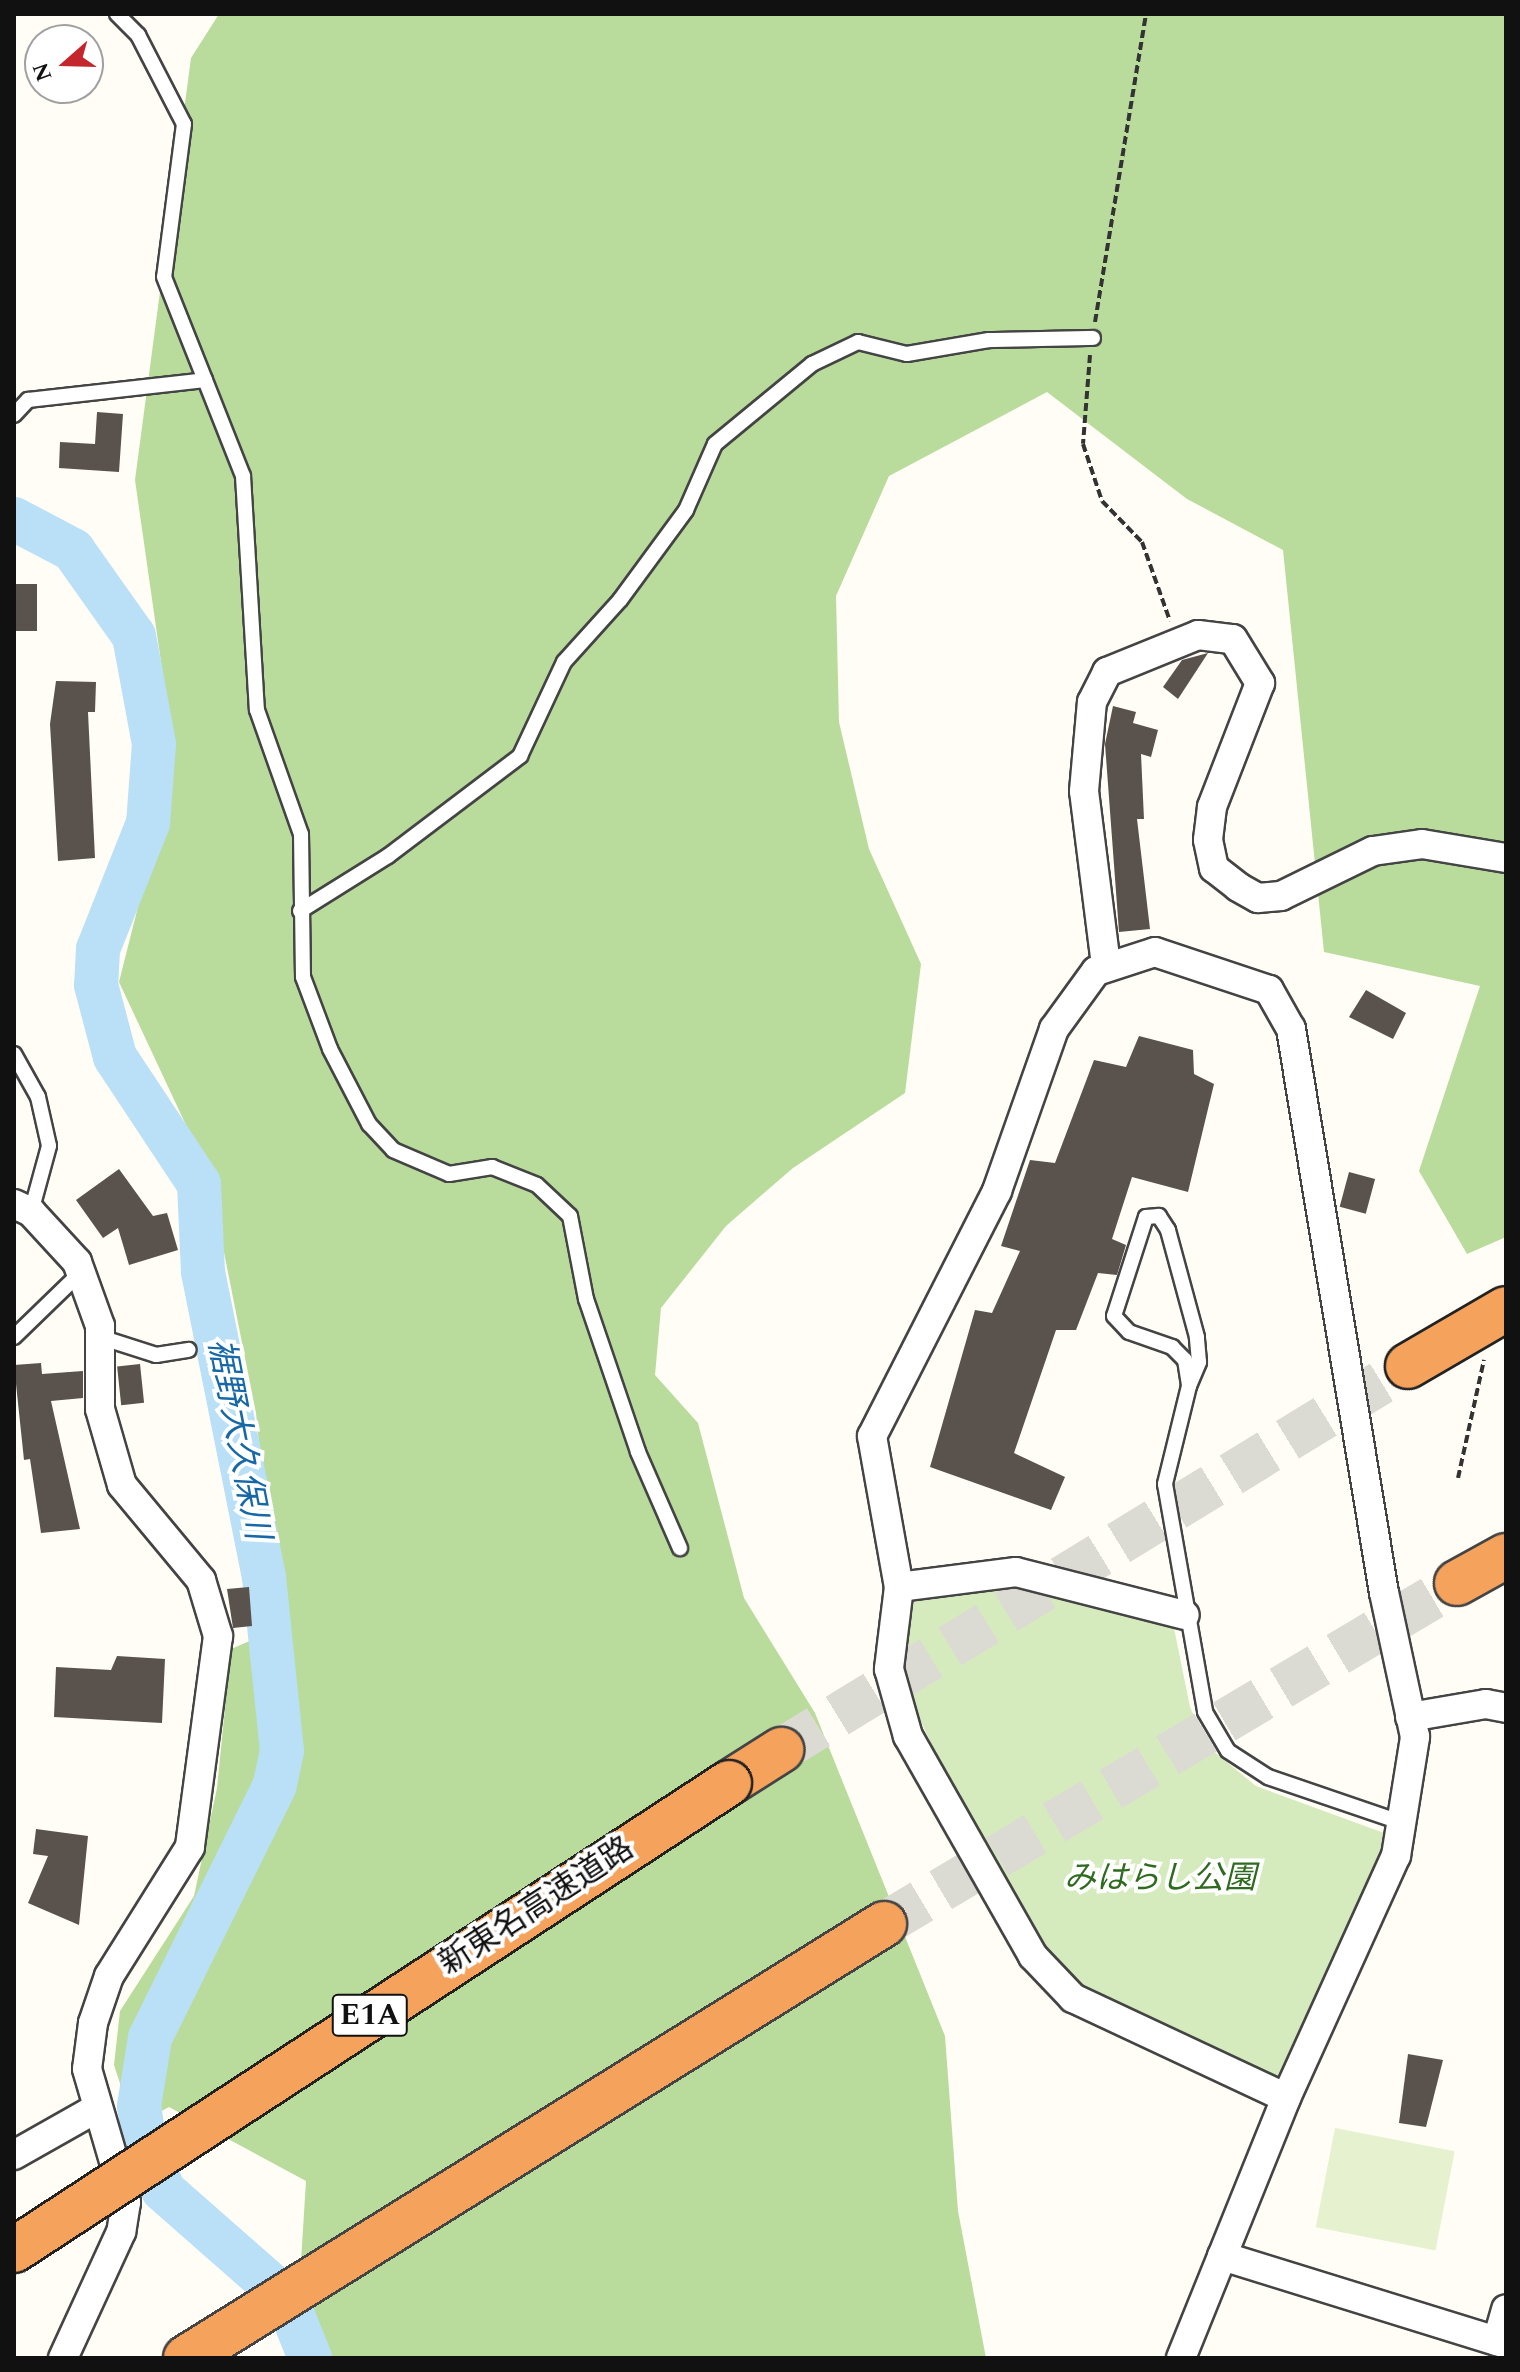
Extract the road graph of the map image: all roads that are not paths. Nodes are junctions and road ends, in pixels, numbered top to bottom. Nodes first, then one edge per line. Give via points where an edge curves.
1 (117, 14) edge
2 (1093, 338) road end
3 (205, 380) junction
4 (14, 415) edge
5 (1506, 858) edge
6 (300, 911) junction
7 (1106, 965) junction
8 (14, 1054) edge
9 (23, 1208) edge
10 (81, 1272) junction
11 (1497, 1326) edge
12 (14, 1337) edge
13 (100, 1337) junction
14 (189, 1350) dead end
15 (1408, 1366) tunnel mouth
16 (1189, 1386) junction
17 (680, 1548) dead end
18 (1506, 1556) edge
19 (1457, 1583) tunnel mouth
20 (899, 1587) junction
21 (1185, 1615) junction
22 (1506, 1708) edge
23 (1410, 1717) junction
24 (781, 1750) tunnel mouth
25 (1400, 1822) junction
26 (884, 1924) tunnel mouth
27 (1286, 2098) junction
28 (97, 2108) junction
29 (14, 2155) edge
30 (14, 2250) edge
31 (1222, 2256) junction
32 (1506, 2309) edge
33 (1501, 2343) edge
34 (63, 2358) edge
35 (186, 2358) edge
36 (1181, 2358) edge

1 - 3 lane via 138,35 184,124 164,277
2 - 6 lane via 989,340 907,354 858,342 812,364 715,444 686,510 564,662 520,756 388,856
3 - 4 lane via 28,400
3 - 6 lane via 243,476 257,710 301,834
5 - 7 street via 1422,844 1373,851 1281,896 1258,898 1238,887 1214,868 1208,840 1212,807 1260,683 1233,639 1198,635 1107,672 1083,742
6 - 17 lane via 303,977 345,1082 385,1142 449,1174 492,1167 537,1185 570,1216 586,1299 638,1452
7 - 20 street via 1054,1029 997,1191 872,1436
7 - 23 street via 1155,952 1236,978 1269,990 1291,1029
8 - 9 lane via 38,1097 49,1146
9 - 10 street
10 - 12 lane
10 - 13 street
11 - 15 highway, bridge
13 - 14 lane via 156,1355
13 - 28 street via 100,1409 122,1485 201,1580 218,1636 190,1847 109,1976 87,2069
16 - 16 lane via 1199,1362 1197,1337 1168,1230 1159,1216 1146,1217 1114,1316 1129,1332 1172,1347 1185,1360
16 - 21 lane via 1165,1484
18 - 19 highway
20 - 21 street via 1016,1572
20 - 27 street via 889,1669 908,1736 1033,1956 1073,1998
21 - 25 lane via 1205,1712 1228,1751 1268,1777
22 - 23 street via 1486,1704
23 - 25 street via 1412,1781
24 - 30 highway, 新東名高速道路 / E1A, bridge
25 - 27 street via 1396,1856
26 - 35 highway
27 - 31 street
28 - 29 street
28 - 34 street via 126,2202 121,2232
31 - 33 street
31 - 36 street
32 - 33 street

